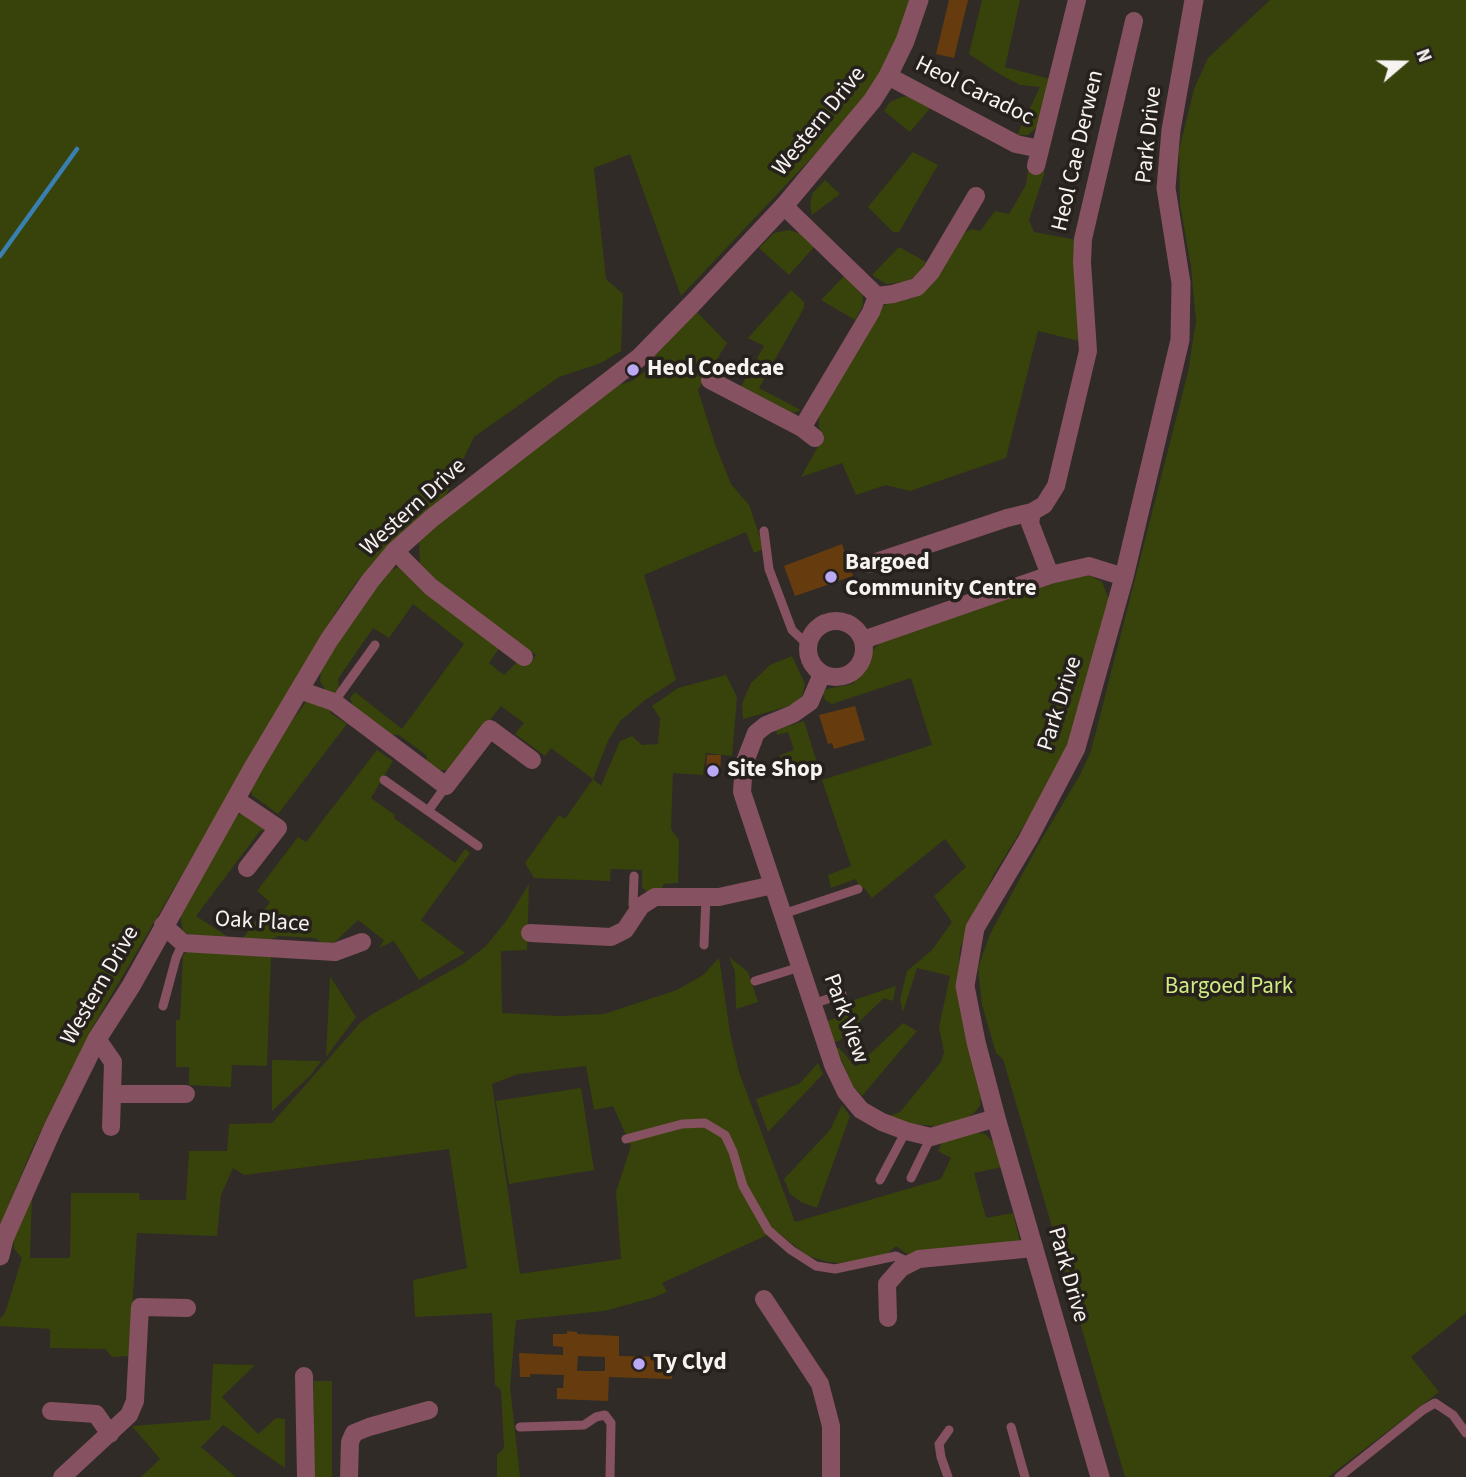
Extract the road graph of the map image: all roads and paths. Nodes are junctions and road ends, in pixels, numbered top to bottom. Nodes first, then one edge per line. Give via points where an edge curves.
1 (919, 0) edge
2 (1077, 0) edge
3 (1194, 0) edge
4 (1137, 33) dead end
5 (888, 76) junction
6 (976, 196) dead end
7 (784, 206) junction
8 (877, 296) junction
9 (709, 380) dead end
10 (1032, 512) junction
11 (764, 531) dead end
12 (395, 551) junction
13 (870, 564) dead end
14 (1050, 575) junction
15 (1124, 577) junction
16 (863, 640) junction
17 (374, 645) dead end
18 (807, 645) junction
19 (524, 657) dead end
20 (822, 674) junction
21 (299, 690) junction
22 (334, 702) junction
23 (532, 760) dead end
24 (384, 780) dead end
25 (446, 786) junction
26 (235, 799) junction
27 (428, 811) junction
28 (478, 846) dead end
29 (247, 868) dead end
30 (634, 876) dead end
31 (773, 885) junction
32 (858, 889) dead end
33 (706, 897) junction
34 (638, 912) junction
35 (783, 914) junction
36 (163, 925) junction
37 (530, 933) dead end
38 (362, 942) dead end
39 (183, 943) junction
40 (704, 945) dead end
41 (800, 967) junction
42 (755, 981) dead end
43 (842, 994) dead end
44 (813, 1004) junction
45 (163, 1006) dead end
46 (97, 1039) junction
47 (112, 1094) junction
48 (186, 1094) dead end
49 (996, 1118) junction
50 (111, 1127) dead end
51 (906, 1130) junction
52 (931, 1137) junction
53 (626, 1139) dead end
54 (911, 1178) dead end
55 (880, 1180) dead end
56 (1034, 1248) junction
57 (0, 1256) edge
58 (911, 1263) junction
59 (764, 1299) dead end
60 (187, 1308) dead end
61 (888, 1318) dead end
62 (304, 1376) dead end
63 (429, 1410) dead end
64 (51, 1412) dead end
65 (520, 1427) dead end
66 (1011, 1427) dead end
67 (949, 1430) dead end
68 (110, 1433) junction
69 (1466, 1433) edge
70 (62, 1477) edge
71 (306, 1477) edge
72 (349, 1477) edge
73 (610, 1477) edge
74 (831, 1477) edge
75 (948, 1477) edge
76 (1025, 1477) edge
77 (1100, 1477) edge
78 (1339, 1477) edge

1 - 5 street, Western Drive
2 - 5 street, Heol Caradoc via 1038,158
3 - 15 street, Park Drive via 1171,130 1167,188 1181,283 1180,340
4 - 10 street, Heol Cae Derwen via 1083,239 1087,351 1056,486 1044,505
5 - 7 street, Western Drive
6 - 8 street via 973,218 917,287
7 - 8 street
7 - 12 street, Western Drive via 640,357
8 - 9 street via 808,433 721,395
10 - 13 street
10 - 14 street via 1030,523
11 - 18 lane via 769,569 792,630
12 - 19 street via 431,587
12 - 21 street, Western Drive via 329,640
14 - 15 street via 1089,566
14 - 16 street
15 - 49 street, Park Drive via 1076,748 975,928 965,986
16 - 18 street via 852,625 833,620 816,628
16 - 20 street via 858,667 841,677
17 - 22 lane
18 - 20 street via 810,661
20 - 31 street, Park View via 810,702 756,733 744,764 742,792
21 - 22 street
21 - 26 street, Western Drive
22 - 25 street
23 - 25 street via 490,729
24 - 27 lane
25 - 27 lane
26 - 29 street via 278,828
26 - 36 street, Western Drive
27 - 28 lane
30 - 34 lane via 633,905
31 - 33 street
31 - 35 street, Park View
32 - 35 lane
33 - 34 street via 655,897
33 - 40 lane
34 - 37 street via 625,930 611,937
35 - 41 street, Park View
36 - 39 street, Oak Place
36 - 46 street, Western Drive
38 - 39 street, Oak Place via 335,952
39 - 45 lane
41 - 42 lane
41 - 44 street, Park View
43 - 44 lane
44 - 51 street, Park View via 846,1092 861,1110
46 - 47 street via 113,1062
46 - 57 street, Western Drive via 53,1128
47 - 48 street
47 - 50 street
49 - 52 street
49 - 56 street, Park Drive
51 - 52 street, Park View
51 - 55 lane
52 - 54 lane
53 - 58 lane via 682,1124 705,1123 725,1135 743,1186 768,1230 791,1250 816,1266 835,1269 896,1256
56 - 58 street
56 - 77 street, Park Drive
58 - 61 street via 887,1284
59 - 74 street via 820,1384 831,1426
60 - 68 street via 140,1307 135,1401 129,1415
62 - 71 street
63 - 72 street via 355,1433 350,1442
64 - 68 street via 96,1414
65 - 73 lane via 584,1425 605,1415 611,1423
66 - 76 lane
67 - 75 lane via 939,1444
68 - 70 street
69 - 78 lane via 1453,1415 1435,1403

